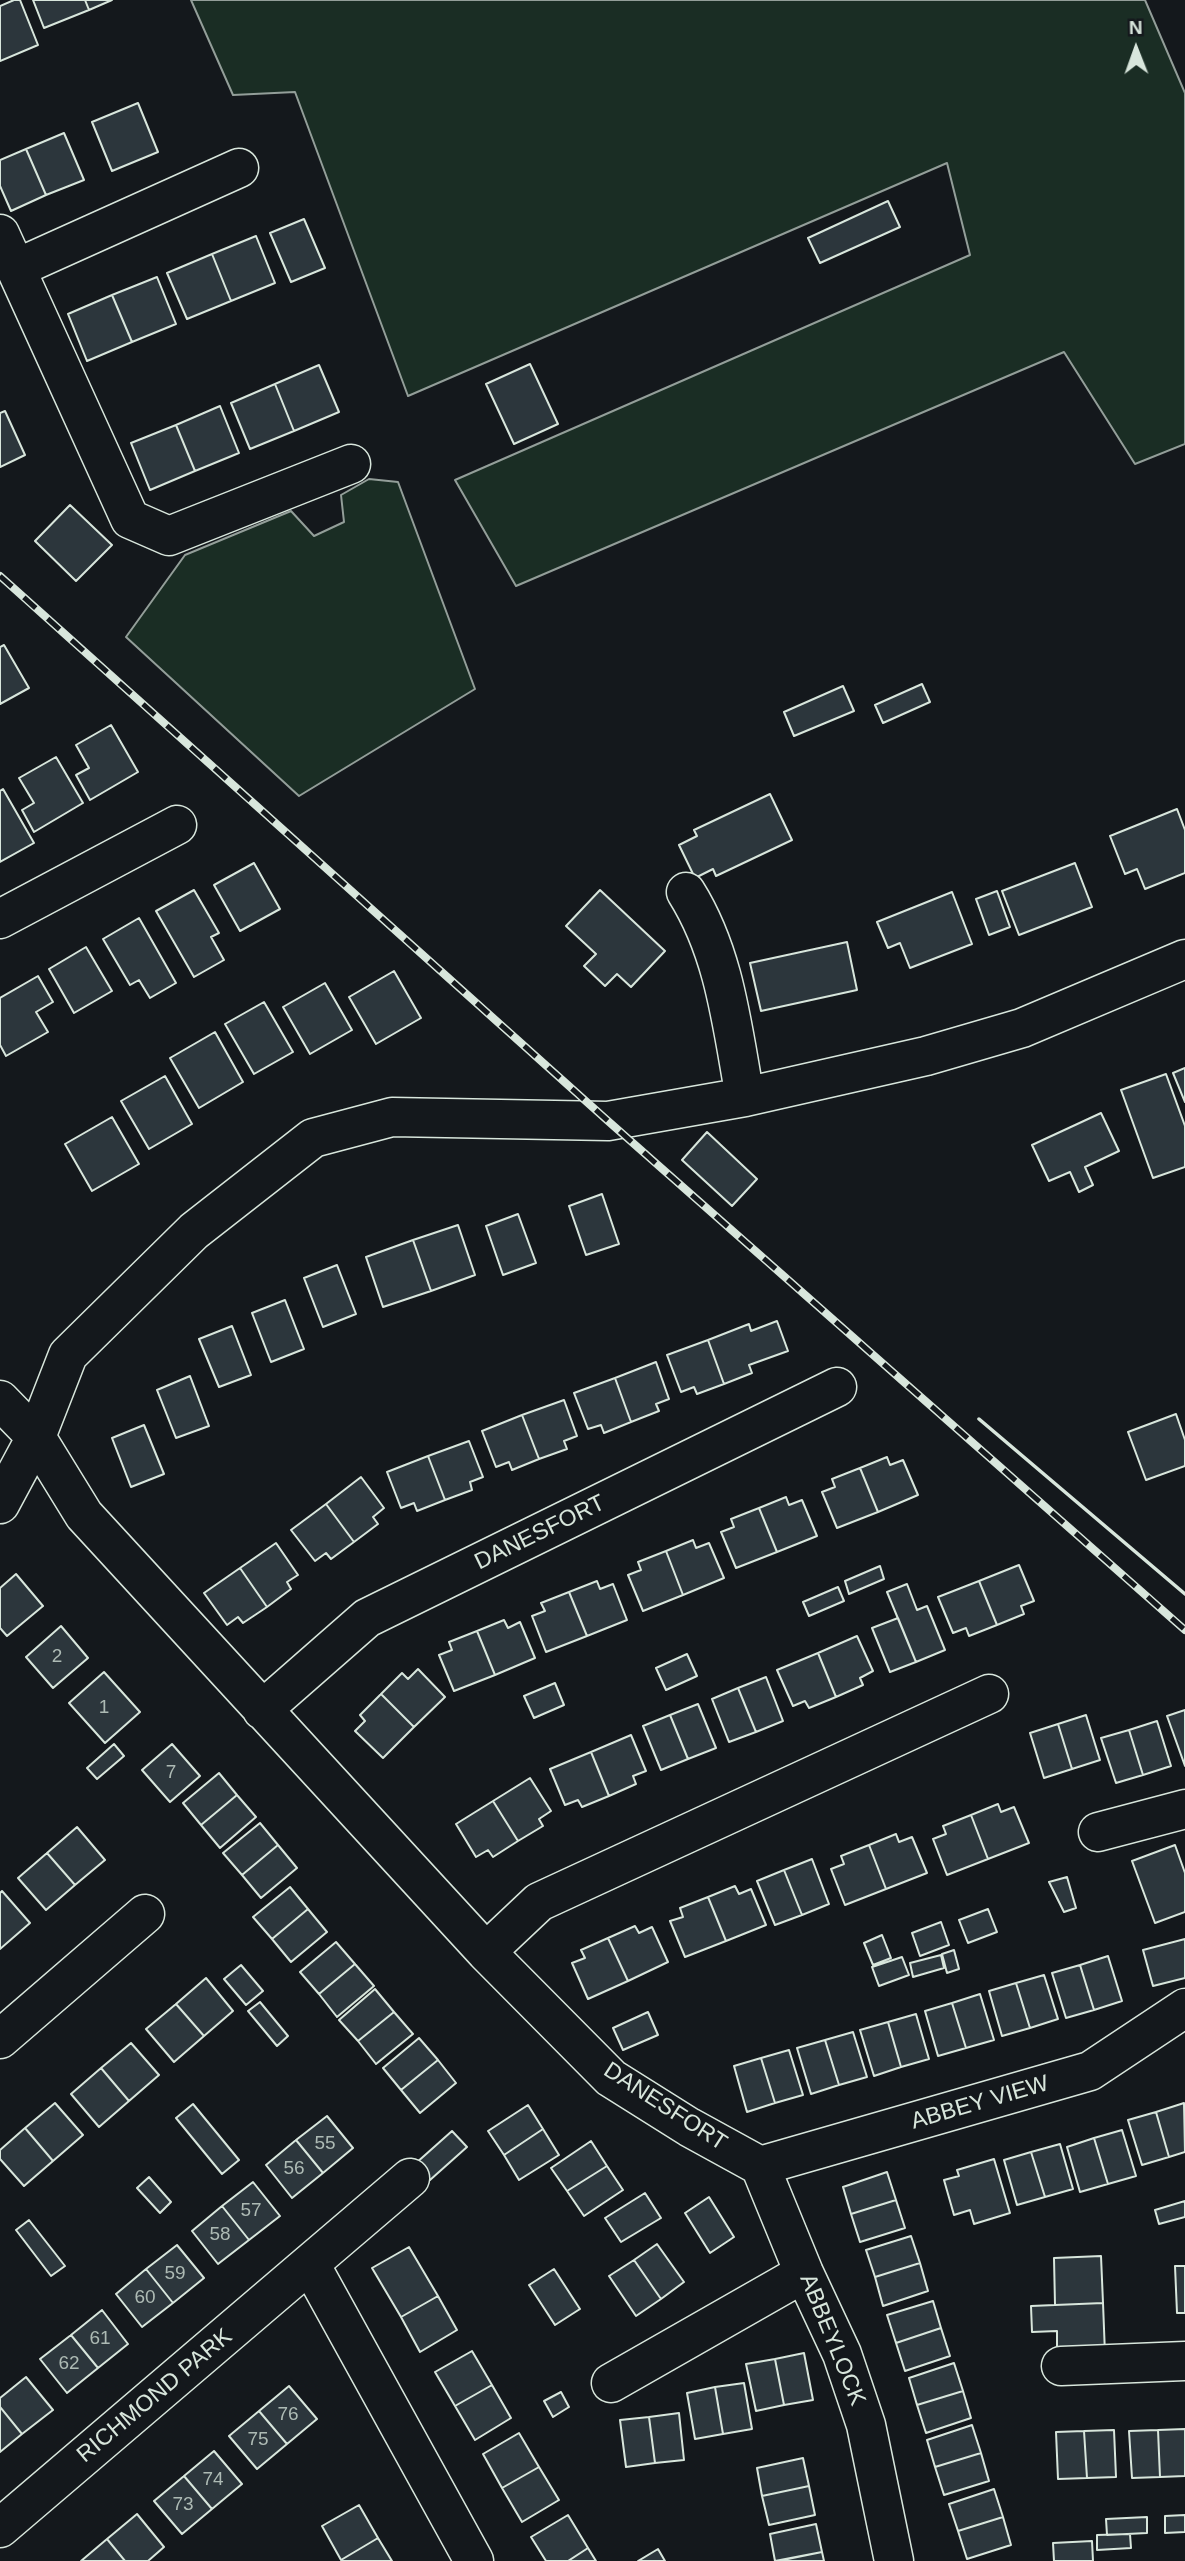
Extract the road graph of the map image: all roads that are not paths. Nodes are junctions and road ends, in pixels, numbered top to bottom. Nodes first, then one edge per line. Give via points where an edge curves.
1 (239, 168) dead end
2 (0, 234) edge
3 (17, 268) junction
4 (351, 464) dead end
5 (177, 825) dead end
6 (686, 892) dead end
7 (0, 919) edge
8 (1185, 959) edge
9 (745, 1097) junction
10 (837, 1387) dead end
11 (0, 1399) edge
12 (36, 1437) junction
13 (0, 1504) edge
14 (989, 1694) dead end
15 (262, 1710) junction
16 (1185, 1809) edge
17 (1098, 1832) dead end
18 (145, 1914) dead end
19 (486, 1952) junction
20 (1185, 2008) edge
21 (0, 2039) edge
22 (760, 2166) junction
23 (410, 2178) dead end
24 (310, 2264) junction
25 (804, 2273) junction
26 (1185, 2361) edge
27 (1062, 2365) dead end
28 (611, 2383) dead end
29 (0, 2528) edge
30 (474, 2561) edge
31 (894, 2561) edge

1 - 3 street
2 - 3 street
3 - 4 street via 130,519 169,536
5 - 7 street
6 - 9 street via 702,917 724,981
8 - 9 street via 1022,1028 926,1056
9 - 12 street via 608,1121 392,1117 313,1138 194,1231 68,1355
10 - 15 street, DANESFORT via 367,1618
11 - 12 street, DANESFORT
12 - 13 street
12 - 15 street, DANESFORT via 84,1515
14 - 19 street via 539,1902
15 - 19 street, DANESFORT
16 - 17 street
18 - 21 street
19 - 22 street, DANESFORT via 611,2078
20 - 22 street, ABBEY VIEW via 1090,2071
22 - 25 street, ABBEYLOCK
23 - 24 street, RICHMOND PARK
24 - 29 street, RICHMOND PARK
24 - 30 street
25 - 28 street
25 - 31 street, ABBEYLOCK via 842,2354 866,2425
26 - 27 street

